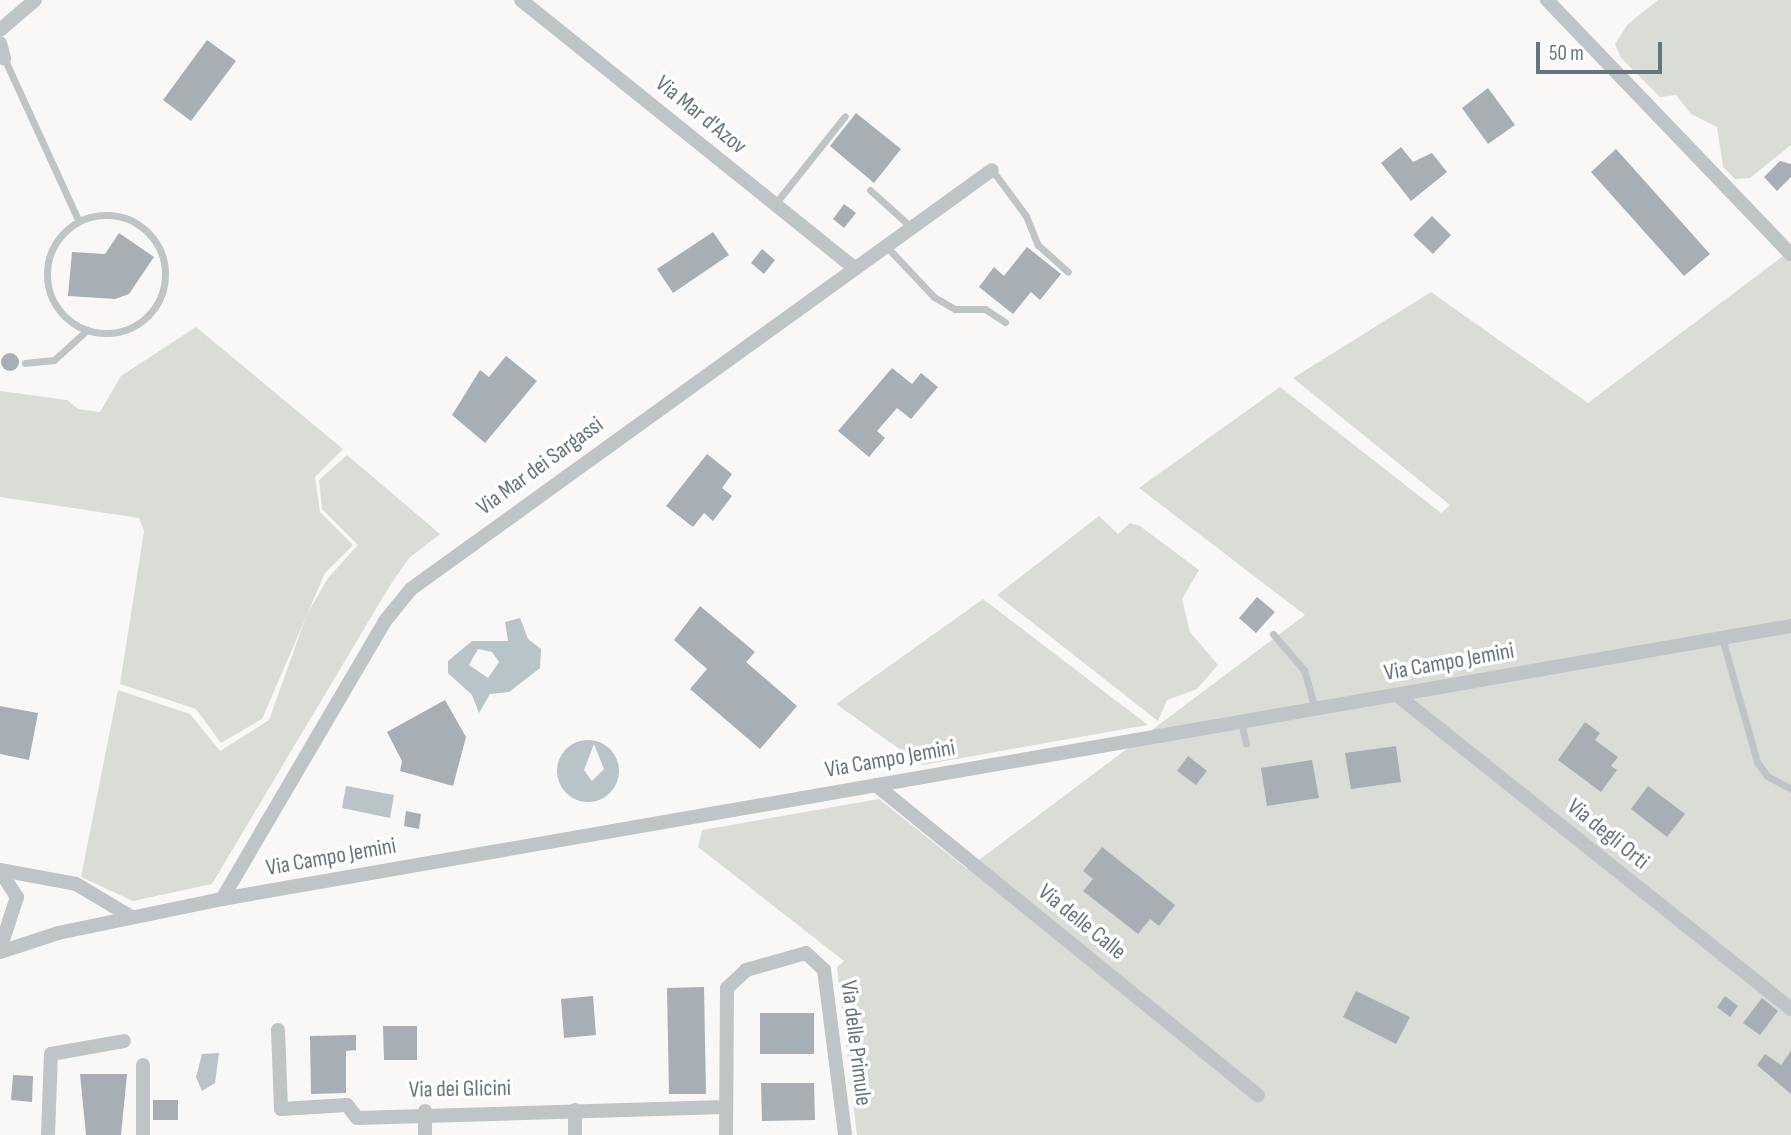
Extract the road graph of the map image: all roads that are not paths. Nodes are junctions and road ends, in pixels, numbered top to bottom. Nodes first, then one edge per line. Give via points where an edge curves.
1 (35, 0) edge
2 (521, 0) edge
3 (1547, 0) edge
4 (0, 30) edge
5 (0, 43) edge
6 (4, 58) joint
7 (845, 116) dead end
8 (992, 170) joint
9 (870, 190) dead end
10 (775, 204) junction
11 (79, 222) junction
12 (911, 227) junction
13 (885, 244) junction
14 (1791, 254) edge
15 (853, 267) junction
16 (1068, 272) dead end
17 (1005, 322) dead end
18 (87, 330) junction
19 (25, 363) dead end
20 (1791, 626) edge
21 (1273, 634) dead end
22 (1722, 638) junction
23 (1397, 695) junction
24 (1315, 709) junction
25 (1241, 722) junction
26 (1246, 743) dead end
27 (876, 785) junction
28 (1791, 789) edge
29 (0, 870) edge
30 (222, 899) junction
31 (130, 916) junction
32 (0, 951) edge
33 (1791, 1009) edge
34 (278, 1030) dead end
35 (124, 1041) dead end
36 (144, 1065) dead end
37 (1258, 1095) dead end
38 (725, 1107) junction
39 (575, 1110) junction
40 (425, 1111) junction
41 (845, 1133) dead end
42 (47, 1135) edge
43 (143, 1135) edge
44 (425, 1135) edge
45 (575, 1135) edge
46 (726, 1135) edge

1 - 4 street
2 - 10 street, Via Mar d'Azov
3 - 14 street
5 - 6 street
6 - 11 lane
7 - 10 lane
8 - 12 street, Via Mar dei Sargassi
8 - 16 lane via 1015,197 1038,245
9 - 12 lane
10 - 15 street, Via Mar d'Azov
11 - 18 lane via 60,236 45,272 57,311
11 - 18 lane via 110,217 147,229 167,264 159,303 146,318 114,333
12 - 13 street, Via Mar dei Sargassi
13 - 15 street, Via Mar dei Sargassi
13 - 17 lane via 934,297 955,309 985,309
15 - 30 street, Via Mar dei Sargassi via 403,598
18 - 19 lane via 54,360
20 - 22 street, Via Campo Jemini
21 - 24 lane via 1304,670
22 - 23 street, Via Campo Jemini
22 - 28 lane via 1757,762 1767,776
23 - 24 street, Via Campo Jemini
23 - 33 street, Via degli Orti
24 - 25 street, Via Campo Jemini
25 - 26 lane
25 - 27 street, Via Campo Jemini
27 - 30 street, Via Campo Jemini
27 - 37 street, Via delle Calle
29 - 31 street via 76,884
29 - 32 street via 17,897
30 - 31 street, Via Campo Jemini
31 - 32 street, Via Campo Jemini
34 - 40 street, Via dei Glicini via 281,1110 347,1105 357,1118
35 - 42 street via 51,1054
36 - 43 street
38 - 39 street, Via dei Glicini
38 - 41 street, Via delle Primule via 729,984 751,968 812,954 824,970
38 - 46 street, Via delle Primule
39 - 40 street, Via dei Glicini
39 - 45 street
40 - 44 street

